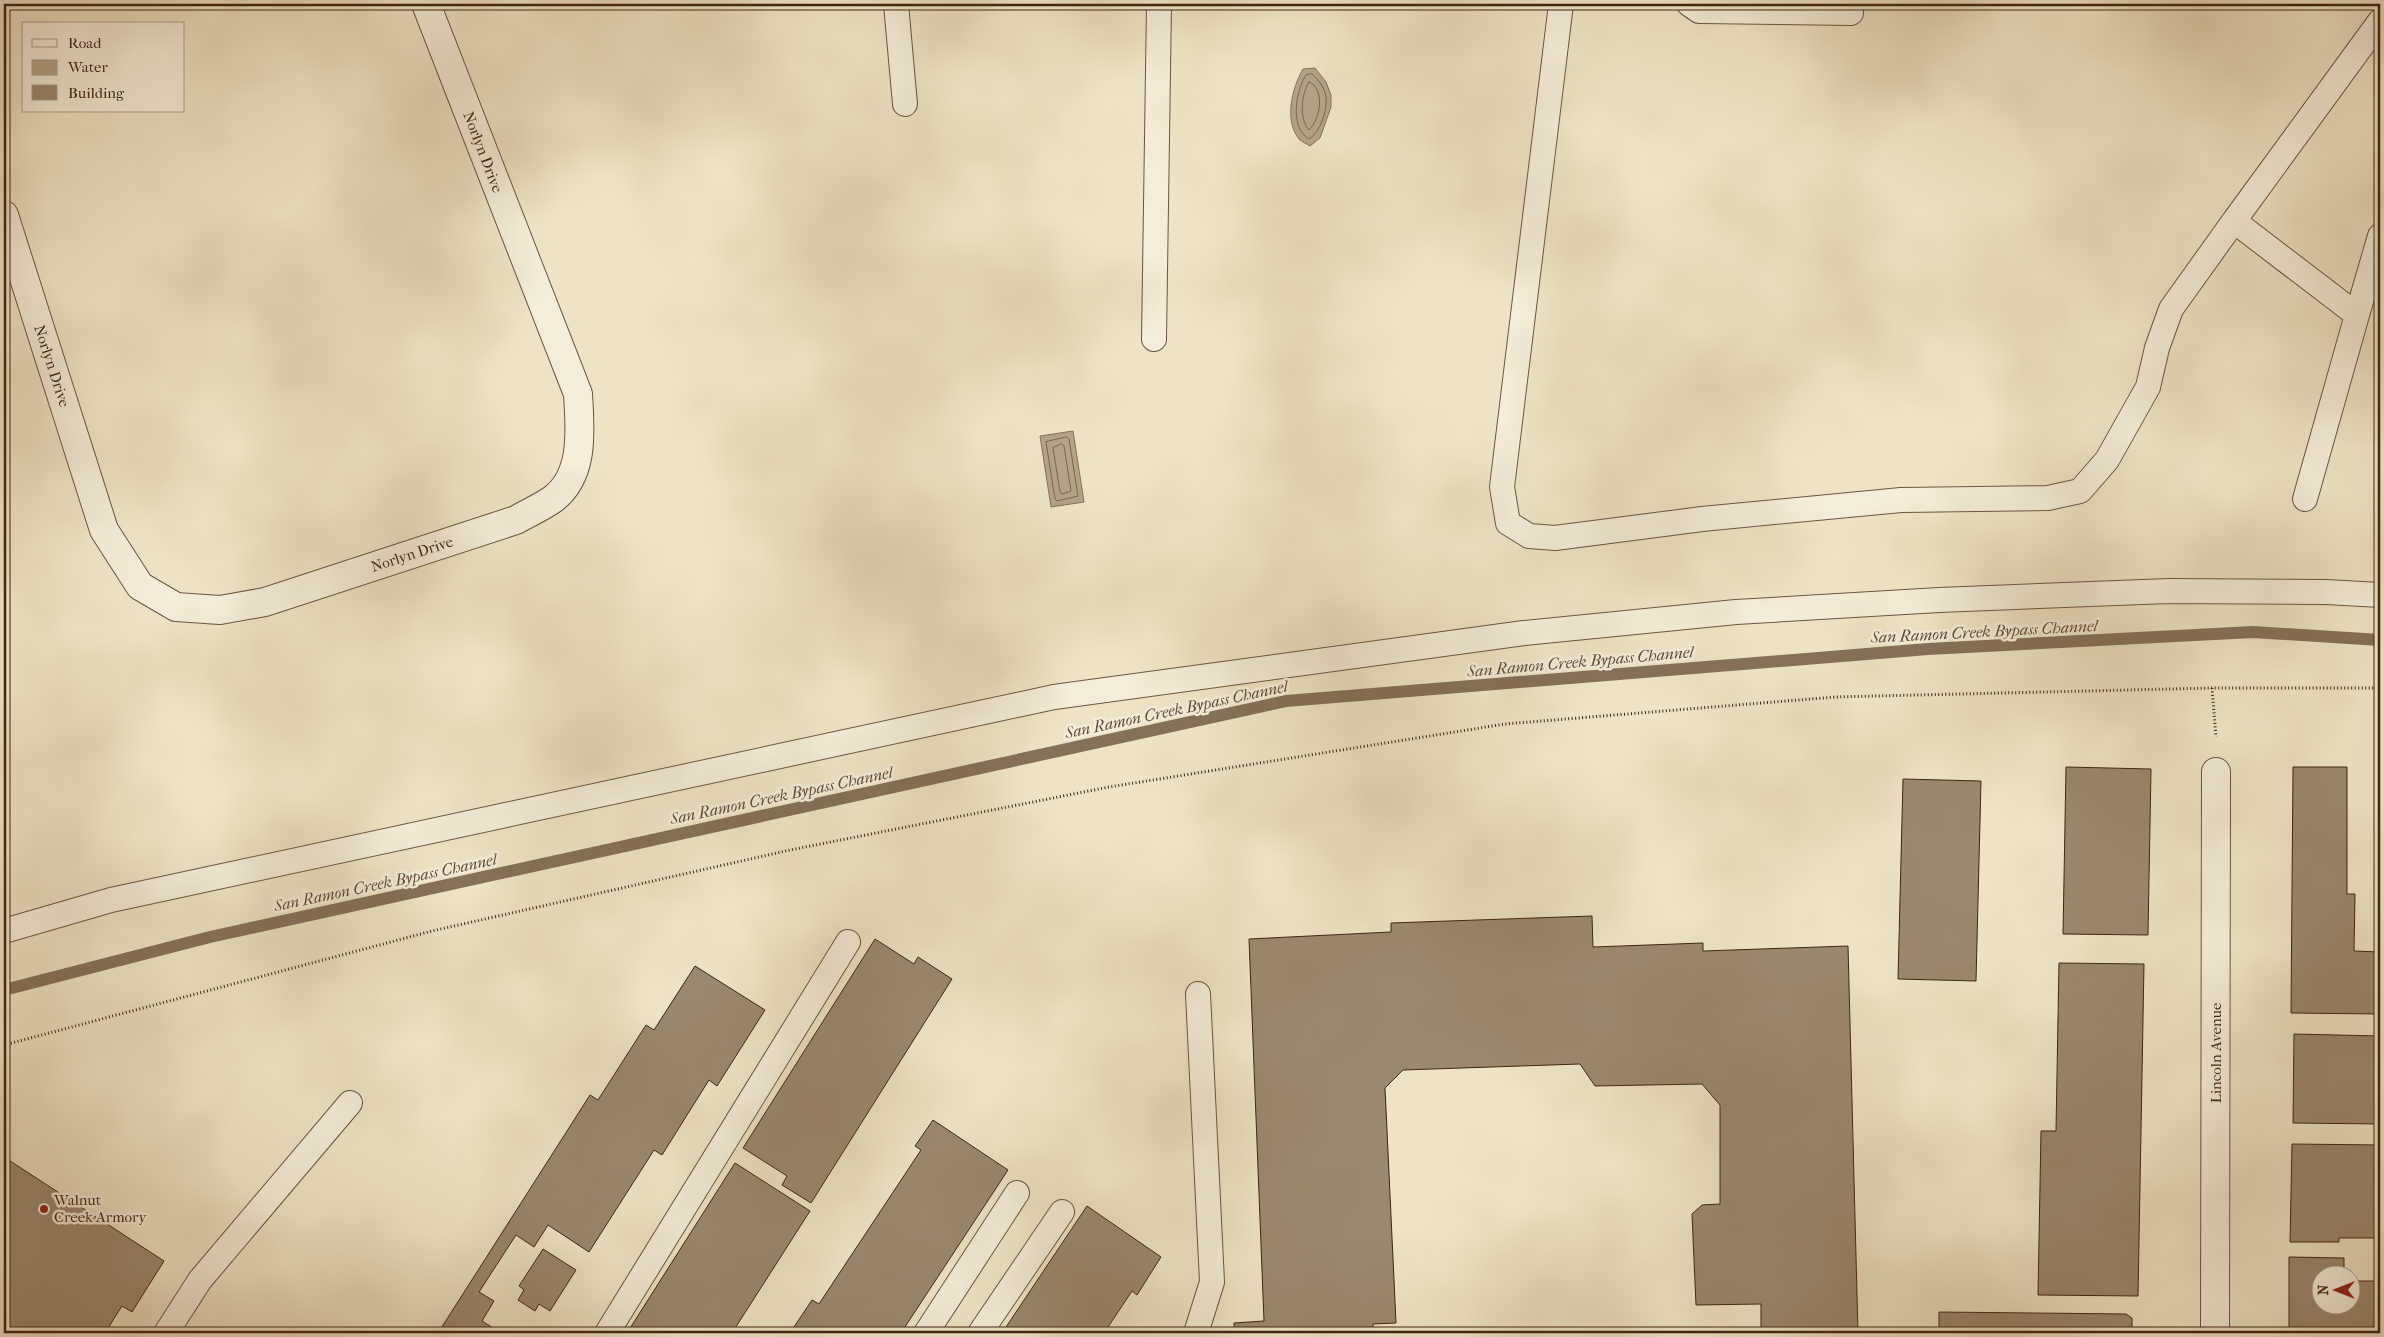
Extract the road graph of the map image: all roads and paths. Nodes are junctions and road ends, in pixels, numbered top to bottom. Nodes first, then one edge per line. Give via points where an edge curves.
1 (426, 4) edge
2 (896, 4) edge
3 (1159, 4) edge
4 (1561, 4) edge
5 (1689, 4) edge
6 (1851, 13) dead end
7 (2380, 21) edge
8 (905, 104) dead end
9 (4, 215) edge
10 (2234, 221) junction
11 (2380, 236) edge
12 (2357, 315) junction
13 (1154, 339) dead end
14 (2305, 499) dead end
15 (2380, 595) edge
16 (2212, 688) junction
17 (2380, 688) edge
18 (2216, 772) joint
19 (4, 931) edge
20 (848, 942) dead end
21 (1198, 994) dead end
22 (4, 1045) edge
23 (350, 1103) dead end
24 (1017, 1193) dead end
25 (1062, 1212) dead end
26 (166, 1333) edge
27 (607, 1333) edge
28 (926, 1333) edge
29 (980, 1333) edge
30 (1196, 1333) edge
31 (2215, 1333) edge

1 - 9 street, Norlyn Drive via 578,394 580,431 574,474 554,499 516,520 265,602 220,610 176,608 140,586 104,530
2 - 8 lane
3 - 13 lane
4 - 10 lane via 1502,487 1508,523 1529,536 1555,538 1702,519 1901,500 2048,498 2080,491 2107,460 2148,387 2171,309
5 - 6 lane via 1699,11
7 - 10 lane
10 - 12 lane
11 - 12 lane
12 - 14 lane
15 - 19 lane via 2169,591 1736,612 1524,633 1054,698 111,900
16 - 17 path
16 - 18 path via 2216,717
16 - 22 path via 1835,698 1505,724 1118,785 790,850 432,931
18 - 31 street, Lincoln Avenue
20 - 27 lane
21 - 30 lane via 1212,1282
23 - 26 lane via 200,1280
24 - 28 lane
25 - 29 lane

